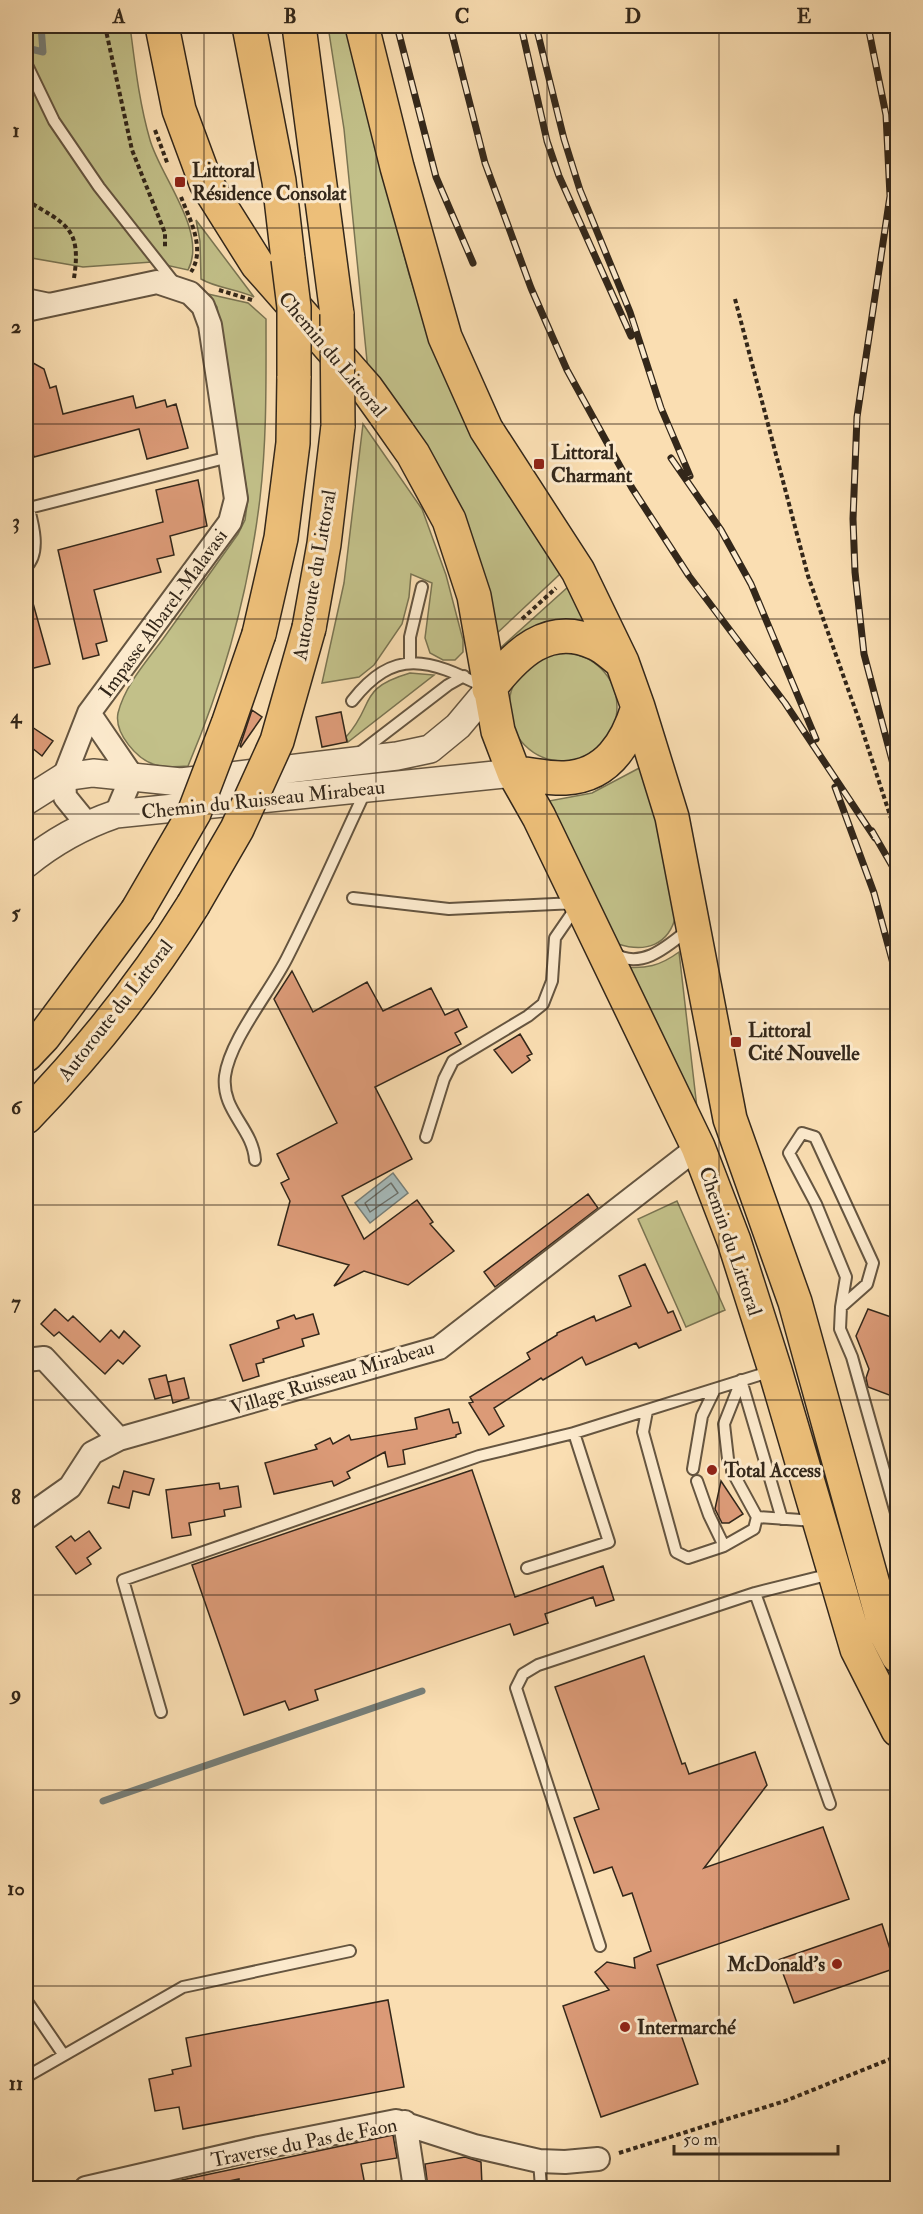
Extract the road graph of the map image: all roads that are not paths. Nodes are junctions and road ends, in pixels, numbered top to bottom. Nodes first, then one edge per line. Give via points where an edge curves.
1 (162, 26) edge
2 (249, 26) edge
3 (299, 26) edge
4 (362, 26) edge
5 (26, 63) edge
6 (180, 290) junction
7 (26, 294) edge
8 (59, 301) junction
9 (26, 310) edge
10 (229, 457) junction
11 (27, 503) edge
12 (26, 567) edge
13 (422, 587) dead end
14 (410, 661) junction
15 (622, 662) junction
16 (477, 683) junction
17 (352, 701) dead end
18 (639, 707) junction
19 (89, 713) junction
20 (430, 748) junction
21 (348, 762) junction
22 (402, 766) dead end
23 (514, 773) junction
24 (132, 776) junction
25 (63, 777) junction
26 (374, 782) junction
27 (26, 801) edge
28 (116, 814) junction
29 (87, 824) junction
30 (26, 864) edge
31 (353, 898) dead end
32 (578, 903) junction
33 (691, 927) junction
34 (603, 946) junction
35 (26, 1055) edge
36 (26, 1117) edge
37 (426, 1137) dead end
38 (698, 1147) junction
39 (255, 1160) dead end
40 (841, 1307) junction
41 (26, 1360) edge
42 (775, 1370) junction
43 (741, 1380) junction
44 (715, 1389) junction
45 (647, 1411) junction
46 (574, 1433) junction
47 (120, 1439) junction
48 (728, 1459) dead end
49 (693, 1469) dead end
50 (732, 1471) dead end
51 (697, 1481) dead end
52 (757, 1517) junction
53 (26, 1518) edge
54 (782, 1519) junction
55 (897, 1520) edge
56 (821, 1521) junction
57 (724, 1546) junction
58 (526, 1568) dead end
59 (836, 1573) junction
60 (755, 1593) junction
61 (897, 1656) edge
62 (161, 1712) dead end
63 (897, 1730) edge
64 (830, 1804) dead end
65 (600, 1946) dead end
66 (350, 1951) dead end
67 (26, 2000) edge
68 (63, 2054) junction
69 (26, 2077) edge
70 (405, 2122) junction
71 (598, 2159) road end
72 (539, 2161) junction
73 (99, 2187) edge
74 (415, 2188) edge
75 (541, 2188) edge

1 - 16 main road, Chemin du Littoral via 179,110 206,183 257,264 387,417 413,454 448,520 474,596
2 - 35 main road, Autoroute du Littoral, bridge via 279,180 294,307 293,443 281,538 259,634 194,813 137,911
3 - 36 main road, Autoroute du Littoral, bridge via 337,314 338,426 309,628 277,741 237,830 193,905 125,1004 79,1063
4 - 15 main road via 445,337 486,429 578,571
5 - 6 lane via 54,121
6 - 8 street, Impasse Albarel-Malavasi via 157,282
6 - 10 street, Impasse Albarel-Malavasi via 190,293 203,306 210,325
7 - 8 lane
8 - 9 street, Impasse Albarel-Malavasi
10 - 11 lane
10 - 19 street, Impasse Albarel-Malavasi via 236,499 230,522
11 - 12 lane via 36,548
13 - 14 lane via 410,638
14 - 16 lane via 432,664
14 - 17 lane via 392,665 375,676
15 - 16 main road via 596,643 556,638 525,649
15 - 18 main road
16 - 20 street, Chemin du Ruisseau Mirabeau via 458,726
16 - 21 lane via 448,685
16 - 23 main road
18 - 23 main road via 619,752 597,770 564,778
18 - 33 main road, Chemin du Littoral via 672,817
19 - 24 street
19 - 25 street, Impasse Albarel-Malavasi
20 - 21 street, Chemin du Ruisseau Mirabeau
20 - 22 lane
21 - 24 street, Chemin du Ruisseau Mirabeau via 181,782
23 - 26 street, Chemin du Ruisseau Mirabeau
23 - 32 main road, Chemin du Littoral
24 - 25 street, Chemin du Ruisseau Mirabeau via 93,773
24 - 28 street
25 - 27 street, Chemin du Ruisseau Mirabeau
25 - 29 street via 65,797
26 - 28 street, Chemin du Ruisseau Mirabeau
26 - 39 lane via 288,957 231,1053 225,1098 254,1148
28 - 29 street, Chemin du Ruisseau Mirabeau
29 - 30 street, Chemin du Ruisseau Mirabeau via 52,843
31 - 32 lane via 449,909
32 - 34 main road, Chemin du Littoral
32 - 37 lane via 555,938 552,981 543,1004 453,1061
33 - 34 lane via 655,956 617,955
33 - 61 main road, Chemin du Littoral via 730,1119 795,1302 887,1635
34 - 38 main road, Chemin du Littoral
38 - 42 main road, Chemin du Littoral via 734,1241
38 - 47 street, Village Ruisseau Mirabeau via 439,1348
40 - 40 lane via 867,1284 873,1263 815,1137 802,1133 789,1153 816,1204 846,1277
40 - 55 lane via 840,1329 852,1357
41 - 47 street via 44,1358
42 - 43 lane
42 - 56 main road, Chemin du Littoral
43 - 44 lane
43 - 48 lane via 724,1424
43 - 54 lane
44 - 45 lane
44 - 49 lane via 702,1416
45 - 46 lane
45 - 57 lane via 643,1432 675,1552 688,1558
46 - 58 lane via 609,1542
46 - 62 lane via 479,1456 123,1580
47 - 53 street, Village Ruisseau Mirabeau via 92,1453 70,1487
50 - 52 lane
51 - 57 lane
52 - 54 lane
52 - 57 lane via 754,1529
54 - 56 lane
56 - 59 main road, Chemin du Littoral
59 - 60 lane
59 - 63 main road, Chemin du Littoral via 857,1649
60 - 64 lane
60 - 65 lane via 538,1665 523,1674 516,1688
66 - 68 lane via 183,1988
67 - 68 lane
68 - 69 lane
70 - 72 street, Traverse du Pas de Faon via 474,2146
70 - 73 street, Traverse du Pas de Faon via 271,2146
70 - 74 street
71 - 72 street, Traverse du Pas de Faon
72 - 75 lane

